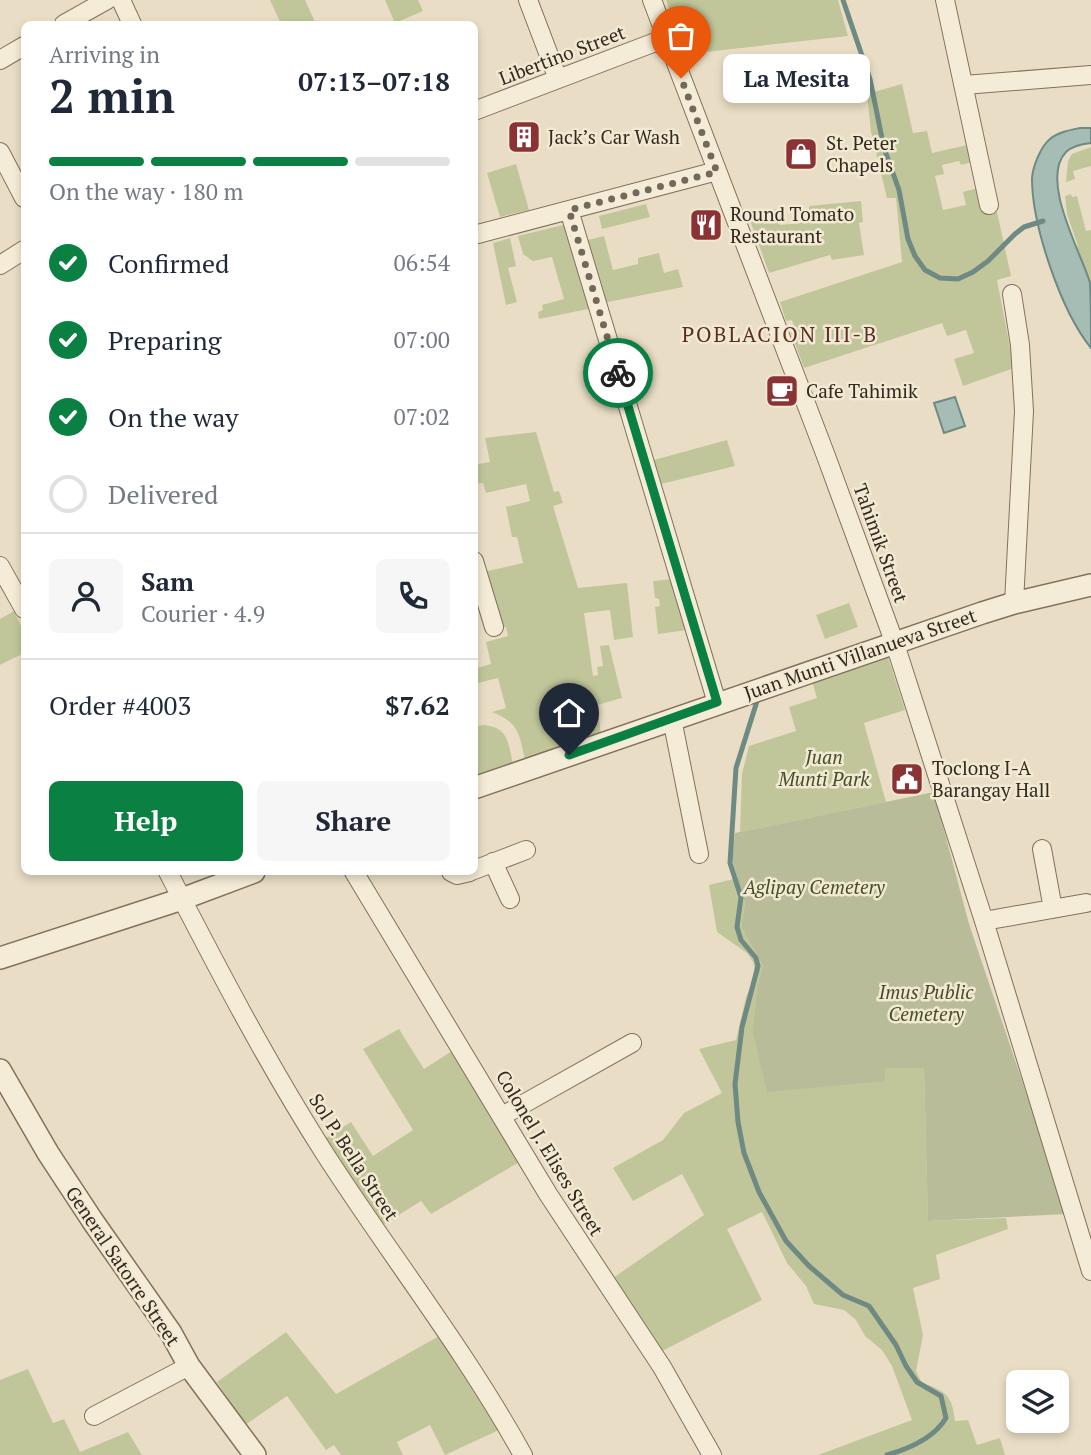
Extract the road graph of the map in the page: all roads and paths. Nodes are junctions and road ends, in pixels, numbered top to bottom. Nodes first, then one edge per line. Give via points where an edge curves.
1 (107, 0) edge
2 (121, 0) edge
3 (528, 0) edge
4 (652, 0) edge
5 (944, 0) edge
6 (69, 21) edge
7 (131, 21) edge
8 (666, 38) junction
9 (21, 48) edge
10 (0, 60) edge
11 (1091, 75) edge
12 (558, 79) junction
13 (964, 85) junction
14 (478, 109) edge
15 (0, 152) edge
16 (717, 172) junction
17 (21, 192) edge
18 (989, 205) dead end
19 (569, 210) junction
20 (478, 234) edge
21 (21, 252) edge
22 (0, 265) edge
23 (1012, 294) dead end
24 (0, 566) edge
25 (478, 574) edge
26 (1091, 585) edge
27 (1014, 603) junction
28 (21, 604) edge
29 (494, 627) dead end
30 (895, 644) junction
31 (717, 702) junction
32 (672, 719) junction
33 (478, 787) edge
34 (1042, 849) dead end
35 (526, 850) dead end
36 (699, 854) dead end
37 (492, 862) junction
38 (478, 868) edge
39 (170, 875) edge
40 (246, 875) edge
41 (356, 875) edge
42 (182, 899) junction
43 (510, 899) dead end
44 (1086, 903) dead end
45 (1053, 909) junction
46 (984, 921) junction
47 (0, 958) edge
48 (632, 1043) dead end
49 (0, 1070) edge
50 (502, 1116) junction
51 (1091, 1272) edge
52 (190, 1366) junction
53 (94, 1416) dead end
54 (255, 1455) edge
55 (523, 1455) edge
56 (712, 1455) edge

1 - 6 street
2 - 7 street
3 - 12 street
4 - 8 street, Tahimik Street
5 - 13 street
8 - 12 street, Libertino Street
8 - 16 street, Tahimik Street
9 - 10 street
11 - 13 street
12 - 14 street, Libertino Street
13 - 18 street
15 - 17 street
16 - 19 street
16 - 30 street, Tahimik Street
19 - 20 street
19 - 31 street
21 - 22 street
23 - 27 street via 1024,411
24 - 28 street
25 - 29 street
26 - 27 street, Juan Munti Villanueva Street
27 - 30 street, Juan Munti Villanueva Street
30 - 31 street, Juan Munti Villanueva Street
30 - 46 street, Tahimik Street
31 - 32 street, Juan Munti Villanueva Street
32 - 33 street, Juan Munti Villanueva Street
32 - 36 street
34 - 45 street
35 - 37 street
37 - 38 street
37 - 43 street
39 - 42 street, Sol P. Bella Street
40 - 42 street
41 - 50 street, Colonel J. Elises Street
42 - 47 street
42 - 55 street, Sol P. Bella Street via 296,1107 472,1367
44 - 45 street
45 - 46 street
46 - 51 street, Tahimik Street
48 - 50 street
49 - 52 street, General Satorre Street via 48,1153
50 - 56 street, Colonel J. Elises Street via 571,1231 662,1367
52 - 53 street
52 - 54 street, General Satorre Street

